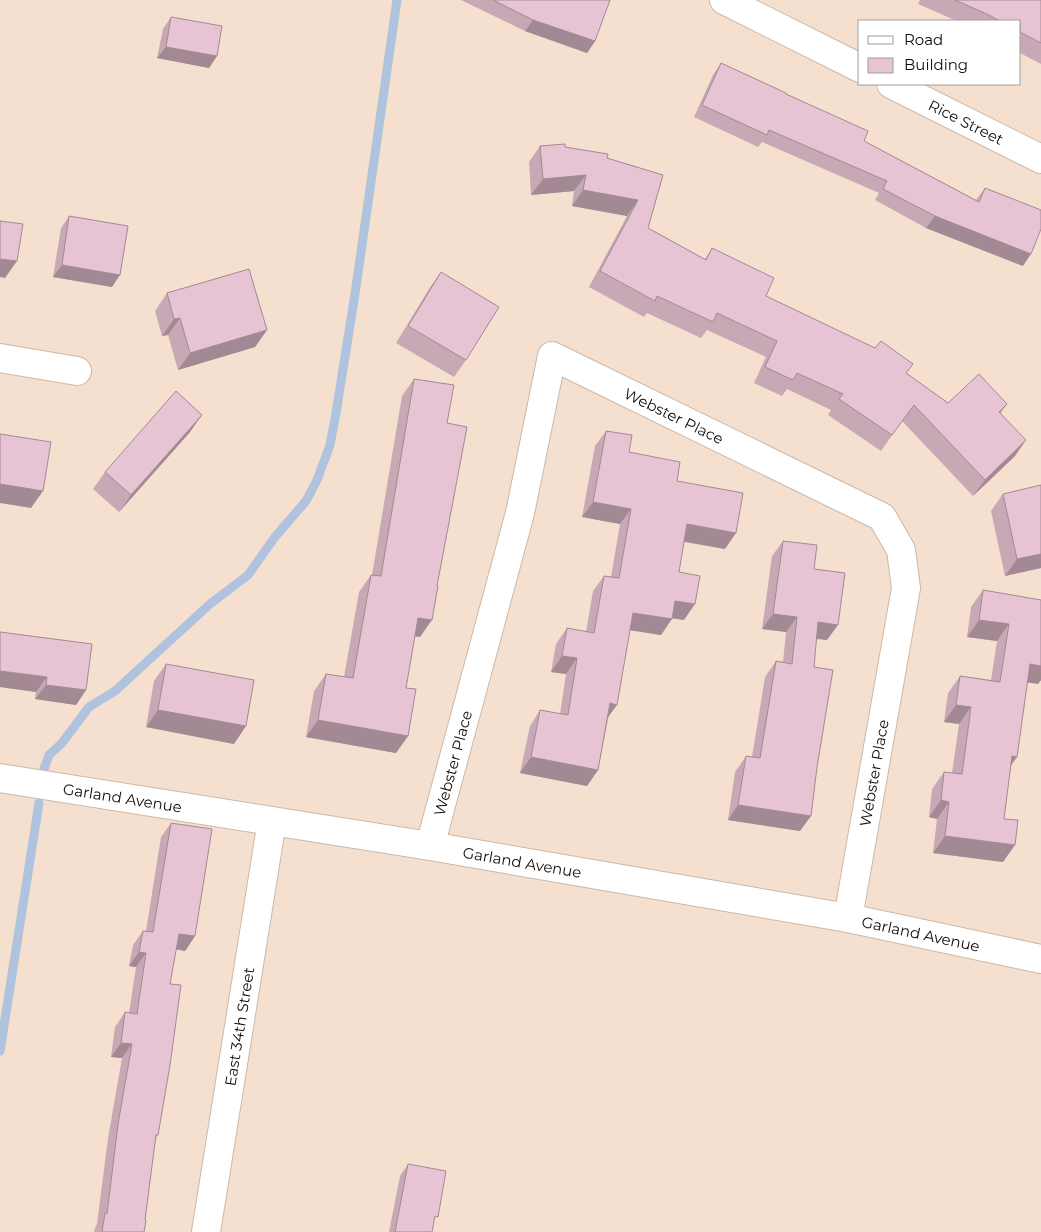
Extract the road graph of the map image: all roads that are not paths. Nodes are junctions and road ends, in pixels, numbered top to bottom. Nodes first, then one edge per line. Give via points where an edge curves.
1 (724, 0) edge
2 (858, 67) edge
3 (893, 85) edge
4 (1041, 159) edge
5 (0, 358) edge
6 (77, 370) dead end
7 (0, 778) edge
8 (272, 821) junction
9 (430, 846) junction
10 (848, 918) junction
11 (1041, 959) edge
12 (206, 1232) edge

1 - 2 street
3 - 4 street, Rice Street
5 - 6 street
7 - 8 street, Garland Avenue
8 - 9 street, Garland Avenue
8 - 12 street, East 34th Street
9 - 10 street, Garland Avenue
9 - 10 street, Webster Place via 520,513 552,356 882,517 901,550 906,588
10 - 11 street, Garland Avenue

